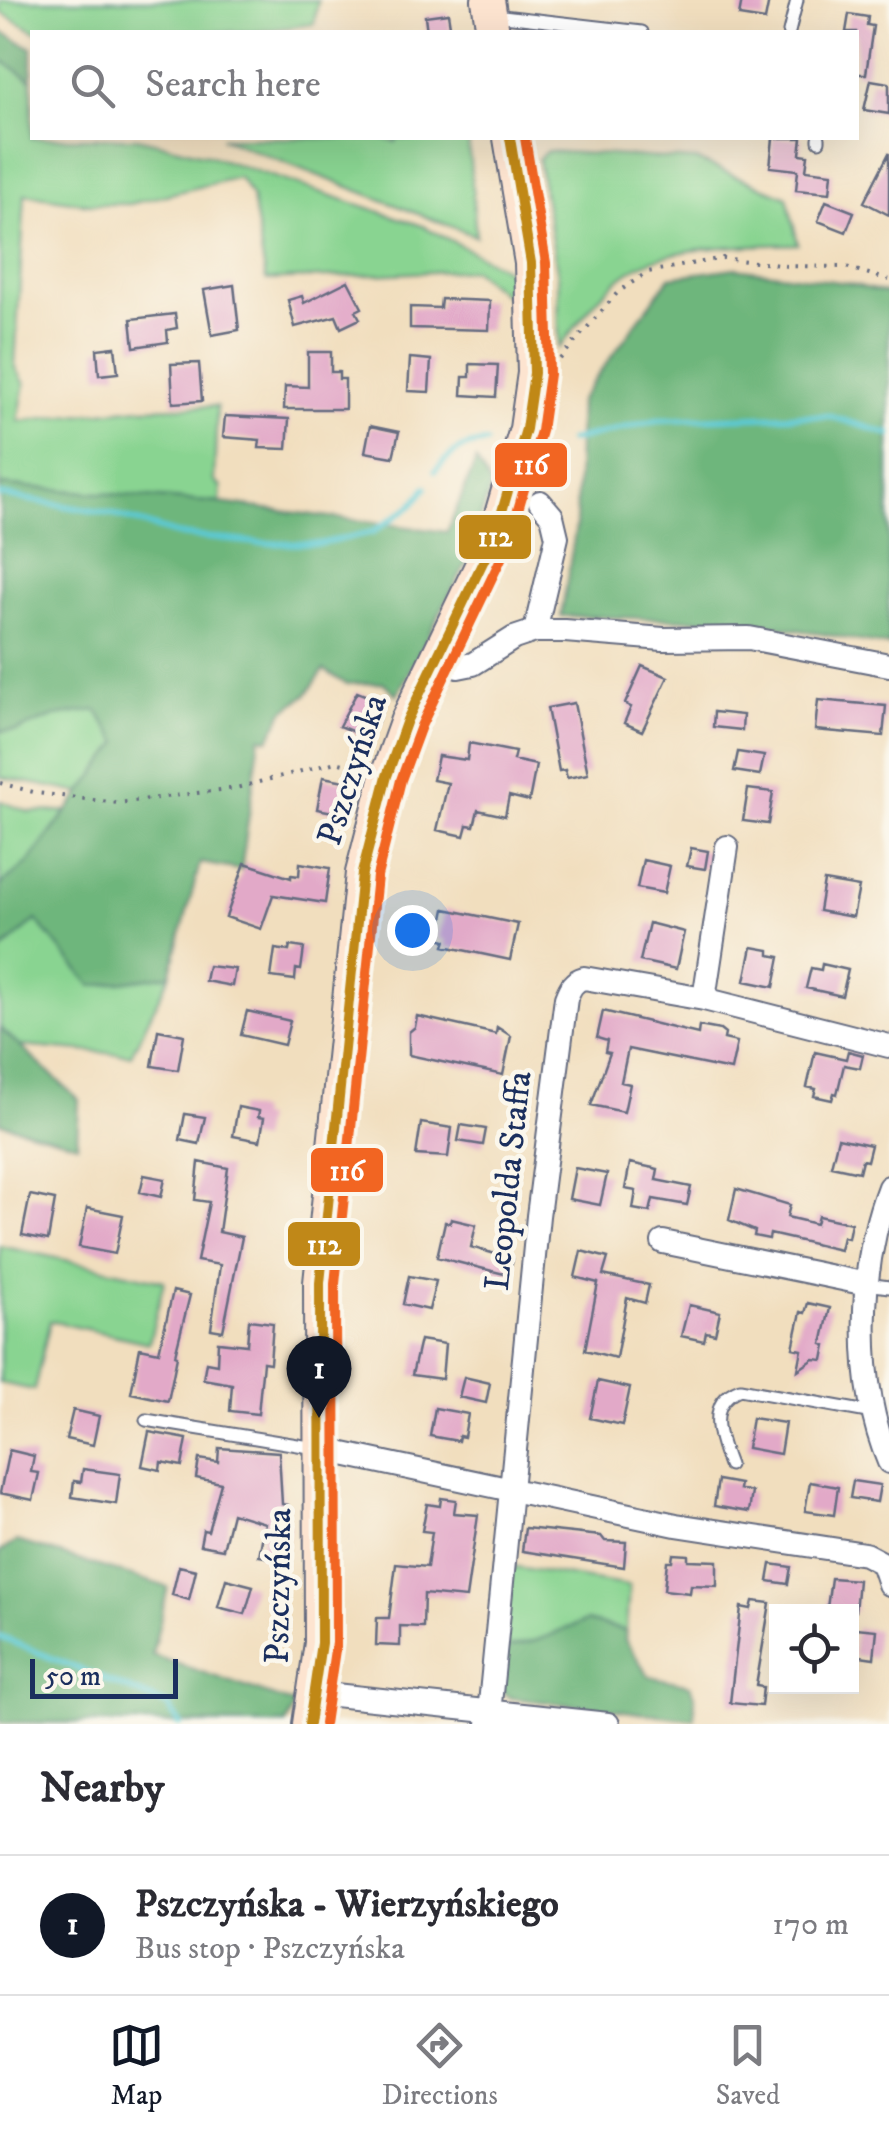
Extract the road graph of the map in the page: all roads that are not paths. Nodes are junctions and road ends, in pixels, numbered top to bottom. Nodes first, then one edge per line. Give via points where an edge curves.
1 (797, 0) edge
2 (491, 16) edge
3 (629, 30) edge
4 (790, 30) edge
5 (510, 140) edge
6 (540, 502) dead end
7 (535, 630) junction
8 (436, 659) junction
9 (889, 665) edge
10 (727, 847) dead end
11 (704, 999) junction
12 (889, 1046) edge
13 (889, 1188) edge
14 (663, 1242) dead end
15 (878, 1285) edge
16 (873, 1413) junction
17 (146, 1420) dead end
18 (320, 1449) junction
19 (889, 1462) edge
20 (729, 1465) dead end
21 (512, 1491) junction
22 (889, 1584) edge
23 (312, 1709) edge
24 (489, 1718) edge
25 (608, 1724) edge

1 - 4 lane
2 - 3 lane
5 - 8 street, Pszczyńska via 530,263 534,372 526,430 494,540
6 - 7 street via 557,537
7 - 8 street via 474,664 458,667
7 - 9 street via 749,638
8 - 18 street, Pszczyńska via 406,720 362,873 320,1283
10 - 11 street
11 - 12 street, Leopolda Staffa
11 - 21 street, Leopolda Staffa via 584,978 566,998
13 - 15 street via 872,1244
14 - 15 street
15 - 16 street via 865,1330
16 - 19 street
16 - 20 lane via 740,1389 723,1400 718,1414 716,1433
17 - 18 lane
18 - 21 street
18 - 23 street, Pszczyńska via 321,1643
21 - 22 street via 865,1554 882,1563
21 - 24 street, Leopolda Staffa
23 - 24 street
24 - 25 street

